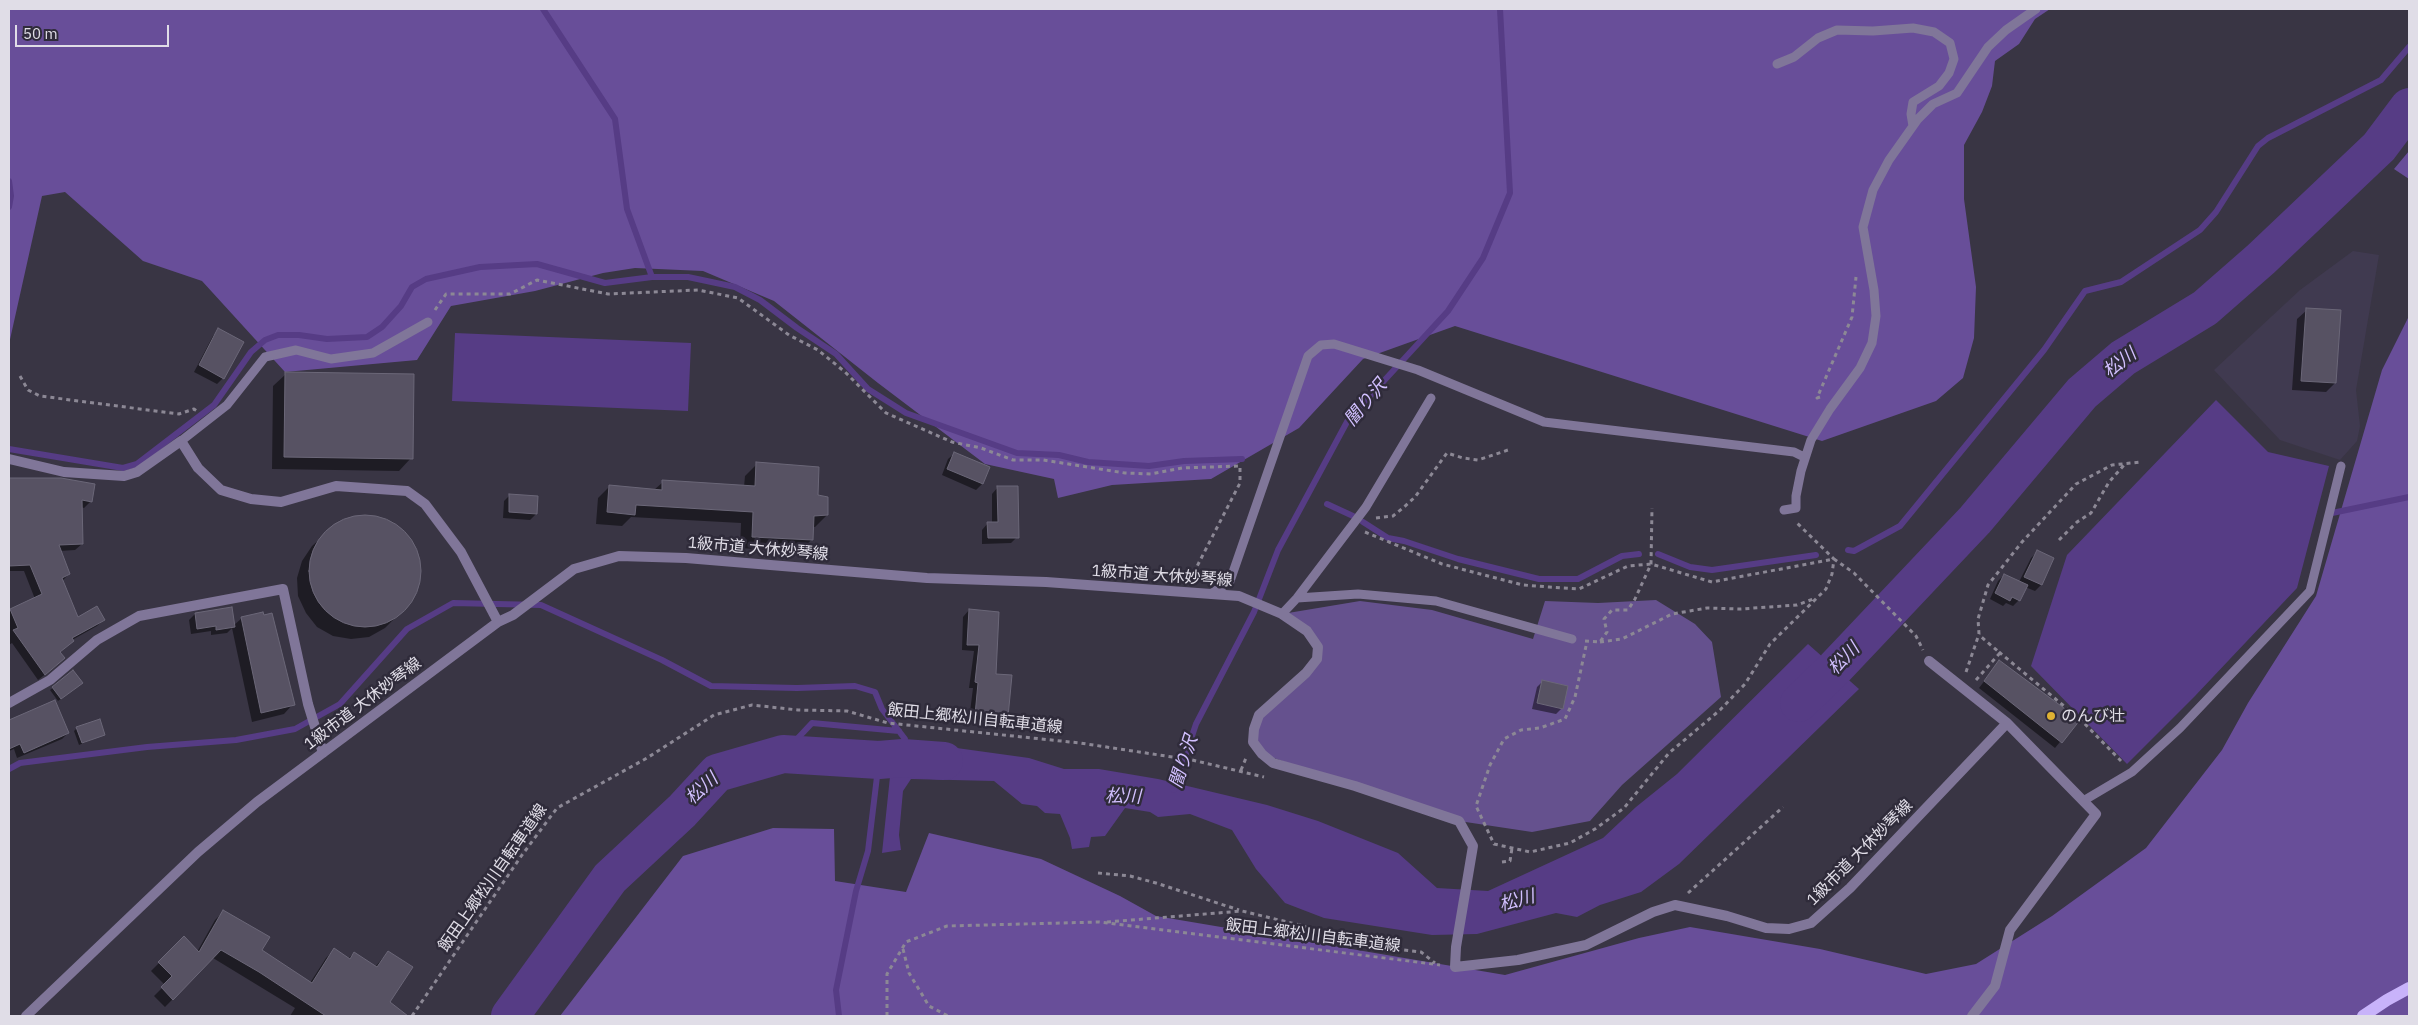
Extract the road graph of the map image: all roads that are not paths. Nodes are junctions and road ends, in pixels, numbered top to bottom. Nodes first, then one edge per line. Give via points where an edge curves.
1 (2036, 9) edge
2 (1777, 64) dead end
3 (1913, 126) junction
4 (428, 322) road end
5 (1431, 398) dead end
6 (181, 441) junction
7 (1804, 457) junction
8 (9, 459) edge
9 (2341, 466) dead end
10 (1784, 510) road end
11 (1211, 594) junction
12 (1297, 598) junction
13 (1282, 614) junction
14 (498, 622) junction
15 (1572, 639) road end
16 (1929, 661) dead end
17 (9, 702) edge
18 (2007, 723) junction
19 (323, 752) junction
20 (2083, 801) junction
21 (2409, 988) edge
22 (26, 1016) edge
23 (1972, 1016) edge
24 (2363, 1016) edge

1 - 3 lane via 1988,47 1957,93 1933,104
2 - 3 lane via 1837,30 1913,28 1934,32 1950,43 1954,58 1949,73 1939,86 1913,102
3 - 7 lane via 1873,190 1863,227 1874,290 1876,316 1872,343 1860,368 1815,431
4 - 6 lane via 373,352 331,359 296,350 265,357 227,405
5 - 12 lane via 1366,507
6 - 8 street via 137,472 124,476 64,472
6 - 14 street via 198,468 221,490 251,499 281,502 336,486 406,491 425,504 461,552
7 - 10 lane via 1796,508
7 - 11 lane via 1794,452 1544,422 1418,370 1334,344 1321,345 1308,356 1230,581
9 - 20 lane via 2310,591 2180,728 2132,772
11 - 13 street, 1級市道 大休妙琴線 via 1239,596
11 - 14 street, 1級市道 大休妙琴線 via 618,556 574,569 513,615
12 - 13 lane
12 - 15 lane via 1358,594 1436,601
13 - 18 street, 1級市道 大休妙琴線 via 1307,631 1318,647 1317,659 1259,715 1254,742 1273,763 1459,821 1473,846 1455,967 1552,954 1586,945 1653,912 1675,905 1766,928 1789,928 1811,923 1850,888
14 - 19 street, 1級市道 大休妙琴線
16 - 18 street
17 - 19 street via 50,680 97,640 139,616 283,589 308,704
18 - 20 street
19 - 22 street, 1級市道 大休妙琴線 via 198,852
20 - 23 street via 2096,814 2010,930 1995,986
21 - 24 main road

